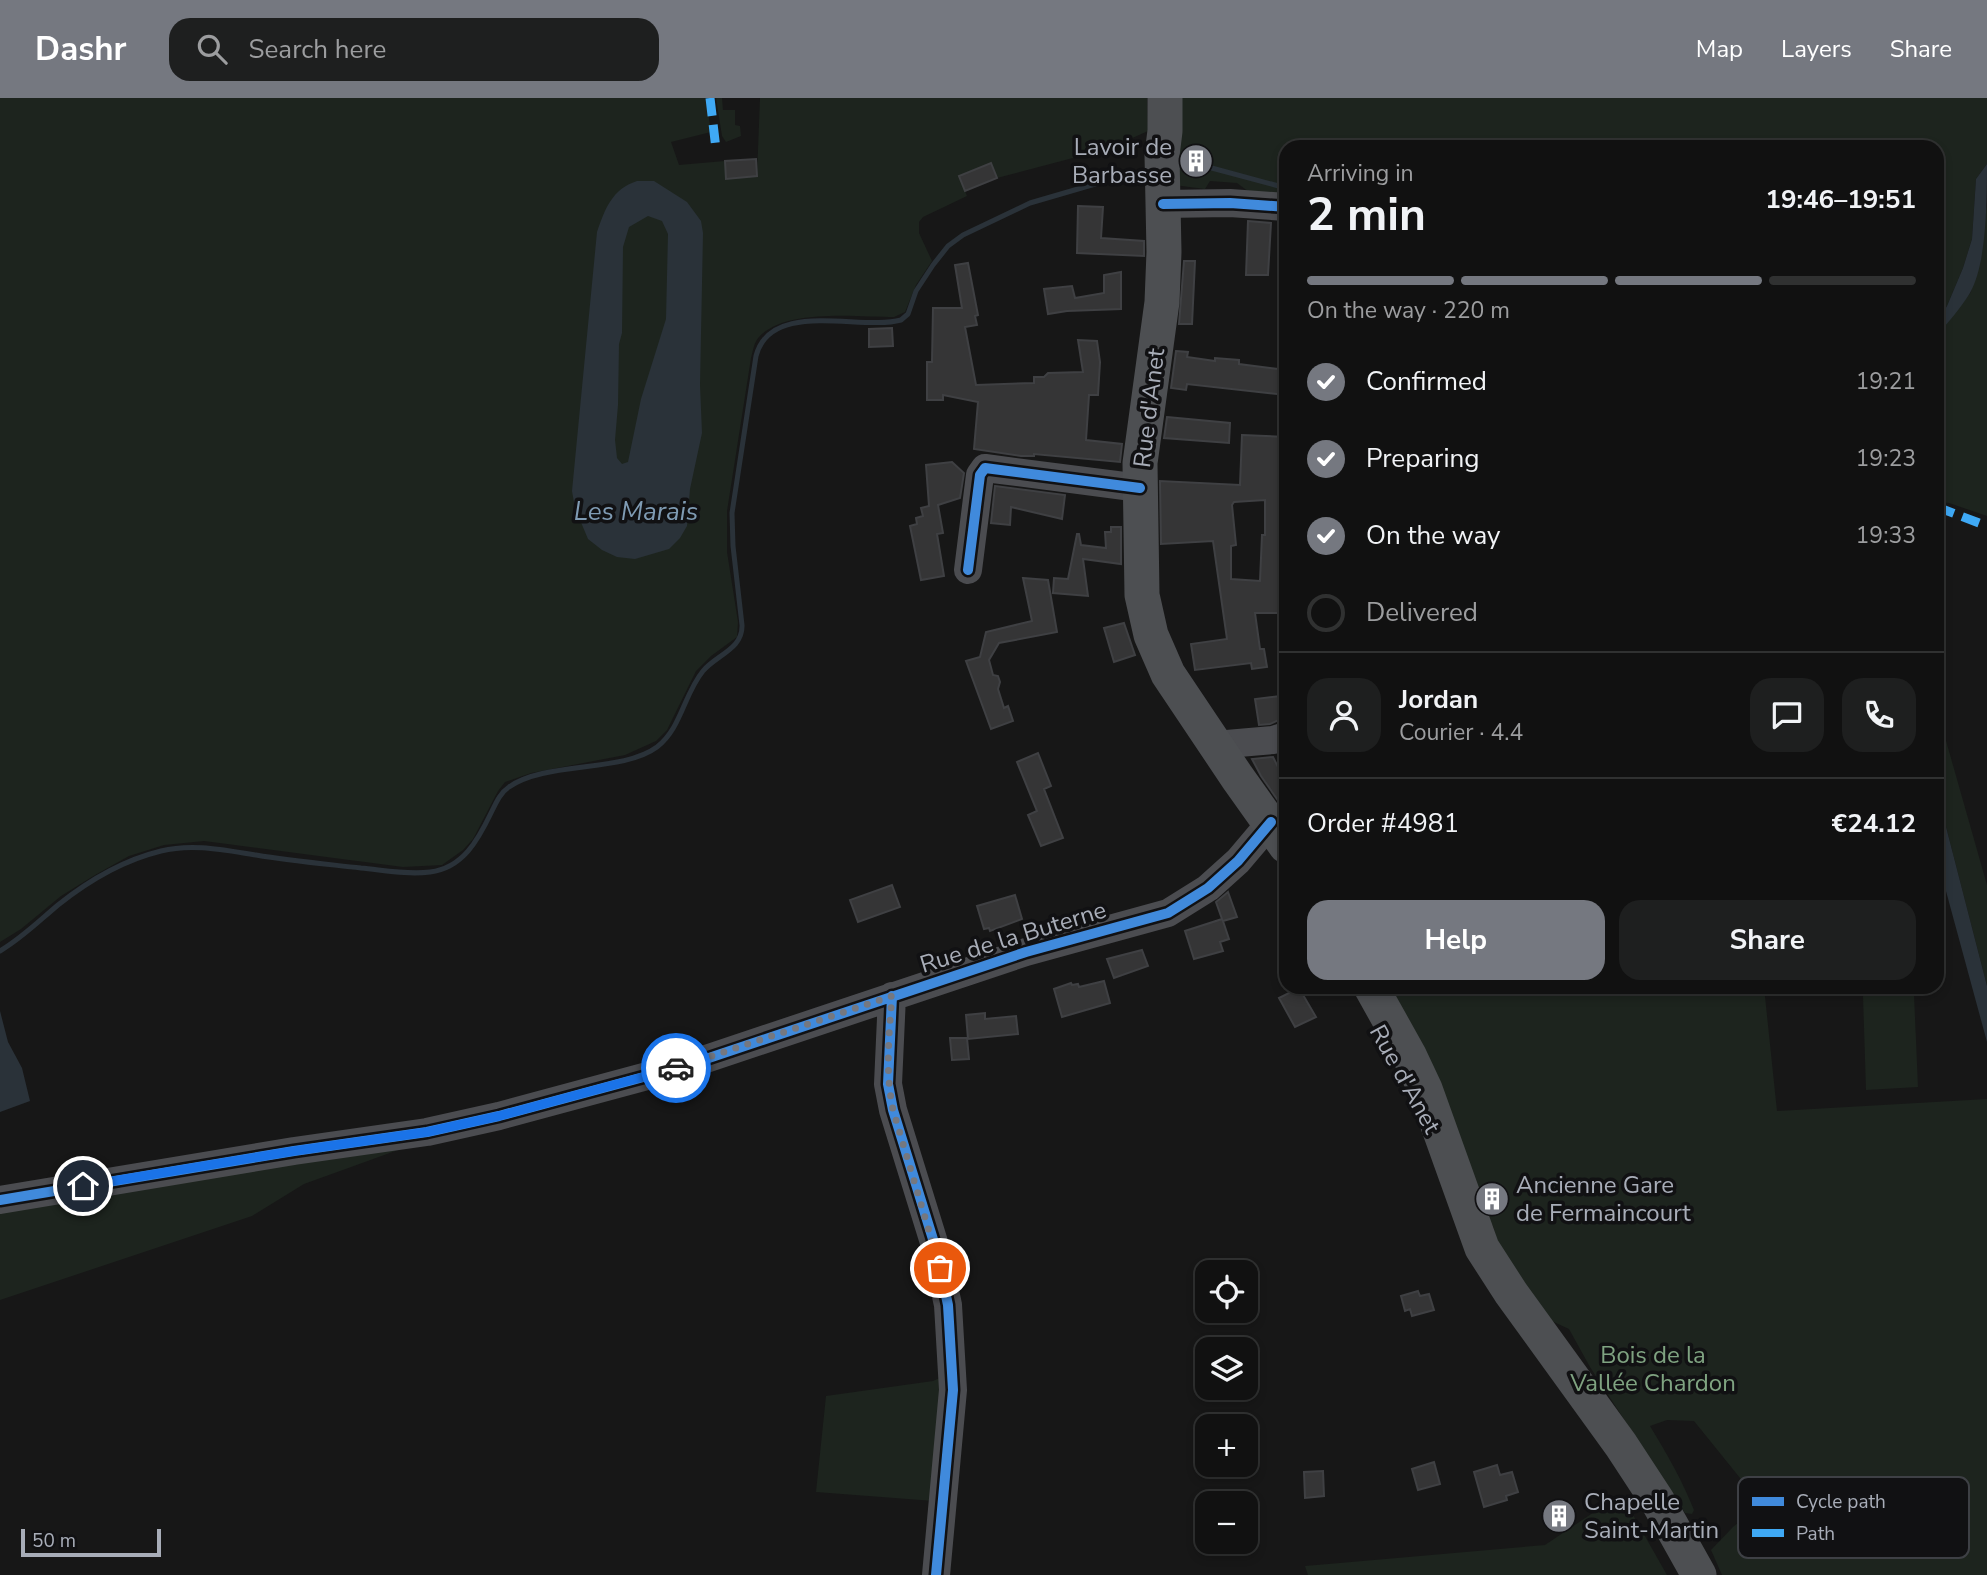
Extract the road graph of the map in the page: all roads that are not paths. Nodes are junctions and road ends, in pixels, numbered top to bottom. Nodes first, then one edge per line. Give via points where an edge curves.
1 (1165, 98) edge
2 (1162, 181) junction
3 (1279, 206) edge
4 (1140, 488) junction
5 (968, 570) dead end
6 (1279, 738) edge
7 (1215, 745) junction
8 (1274, 833) edge
9 (1358, 994) edge
10 (1375, 994) edge
11 (892, 996) junction
12 (1454, 1172) junction
13 (0, 1200) edge
14 (936, 1575) edge
15 (1699, 1575) edge

1 - 2 main road, Rue d'Anet
2 - 3 street via 1230,203
2 - 4 main road, Rue d'Anet via 1161,302
4 - 5 street via 985,468 980,475
4 - 7 main road, Rue d'Anet via 1141,583 1151,635 1168,674
6 - 7 street
7 - 8 main road, Rue d'Anet
8 - 11 street, Rue de la Buterne via 1208,888 1168,913 1026,952
9 - 12 main road, Rue d'Anet
10 - 12 main road, Rue d'Anet via 1425,1088
11 - 13 street, Rue de la Buterne via 688,1065 461,1125
11 - 14 street via 888,1084 948,1305 953,1390
12 - 15 main road, Rue d'Anet via 1474,1230 1496,1271 1621,1445

